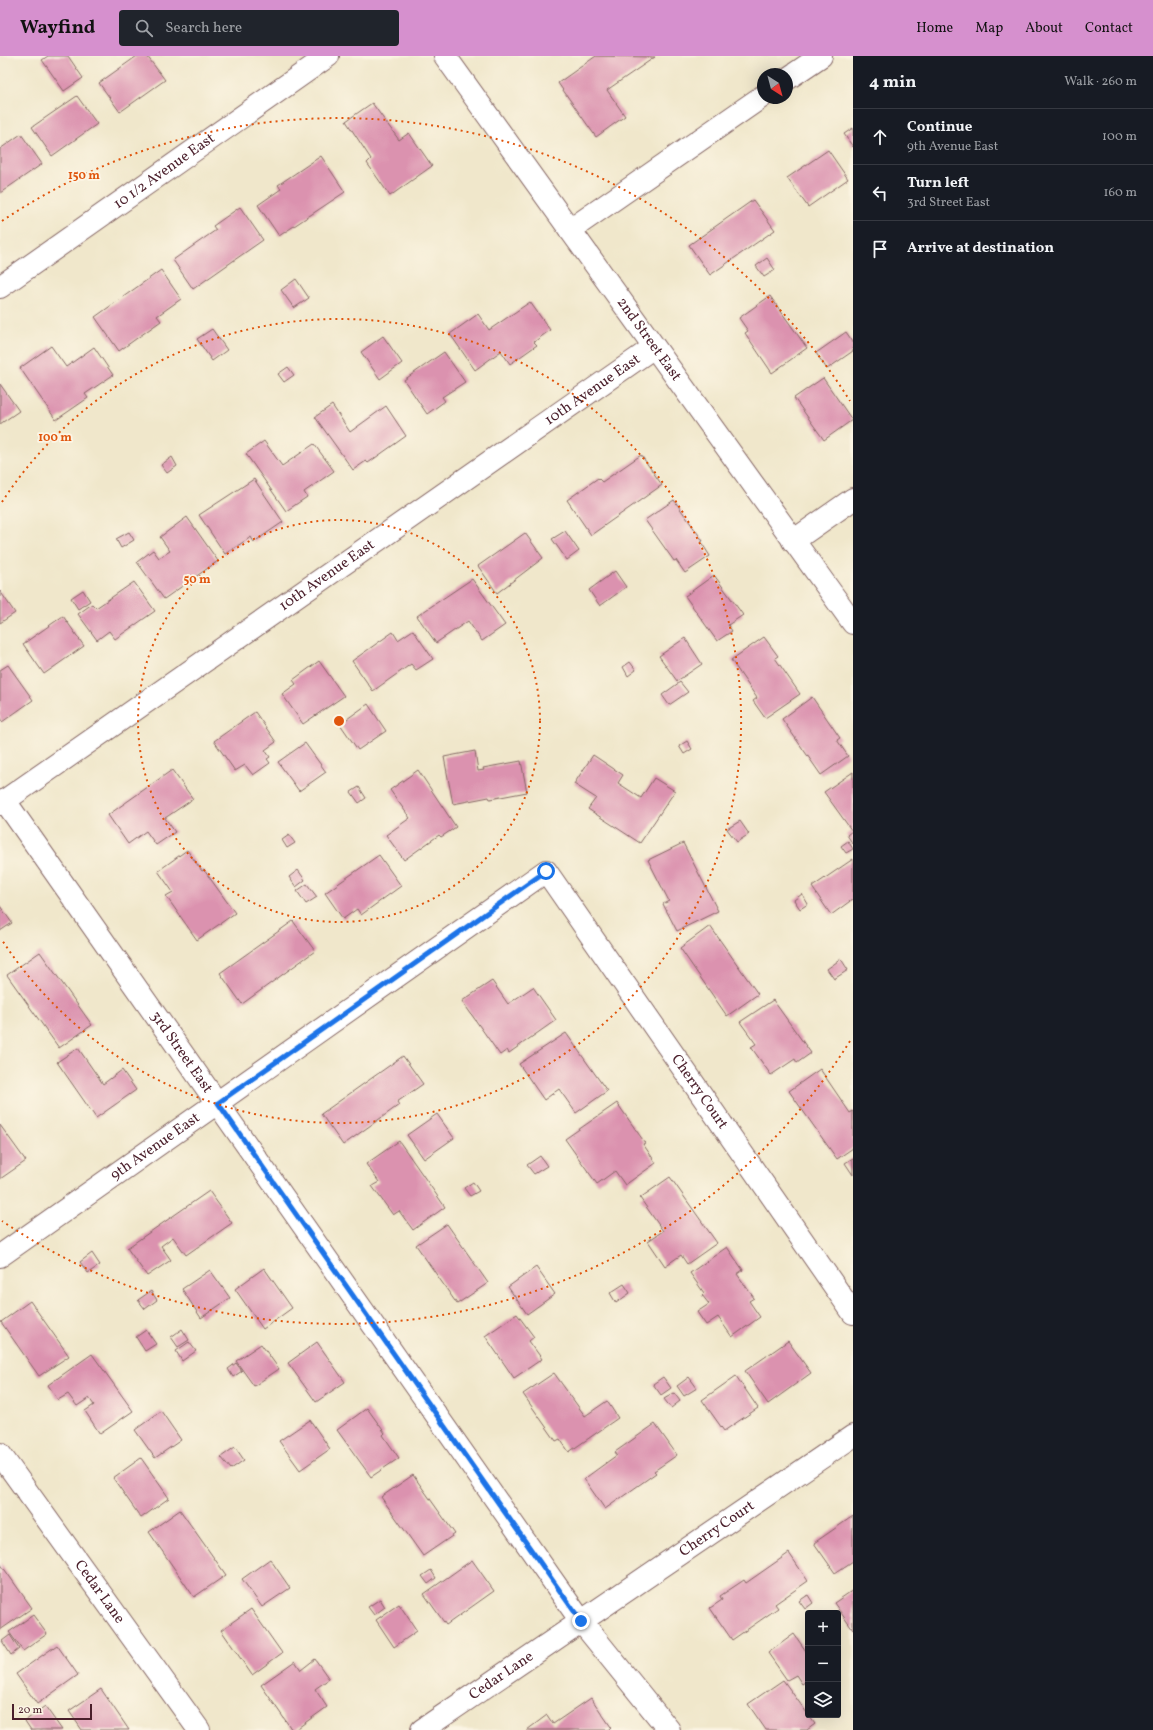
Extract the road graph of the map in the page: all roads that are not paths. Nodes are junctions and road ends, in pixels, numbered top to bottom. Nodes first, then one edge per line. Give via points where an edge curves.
1 (328, 56) edge
2 (445, 56) edge
3 (821, 56) edge
4 (793, 75) edge
5 (757, 100) edge
6 (570, 230) junction
7 (0, 286) edge
8 (654, 347) junction
9 (853, 499) edge
10 (793, 541) junction
11 (853, 623) edge
12 (2, 803) edge
13 (546, 871) joint
14 (218, 1103) junction
15 (0, 1256) edge
16 (853, 1313) edge
17 (853, 1436) edge
18 (0, 1454) edge
19 (581, 1621) junction
20 (199, 1730) edge
21 (422, 1730) edge
22 (669, 1730) edge

1 - 7 street, 10 1/2 Avenue East
2 - 6 street, 2nd Street East
3 - 4 street
5 - 6 street
6 - 8 street, 2nd Street East
8 - 10 street, 2nd Street East
8 - 12 street, 10th Avenue East
9 - 10 street
10 - 11 street, 2nd Street East
12 - 14 street, 3rd Street East
13 - 14 street, 9th Avenue East
13 - 16 street, Cherry Court
14 - 15 street, 9th Avenue East
14 - 19 street, 3rd Street East
17 - 19 street, Cherry Court
18 - 20 street, Cedar Lane
19 - 21 street, Cedar Lane
19 - 22 street, 3rd Street East

